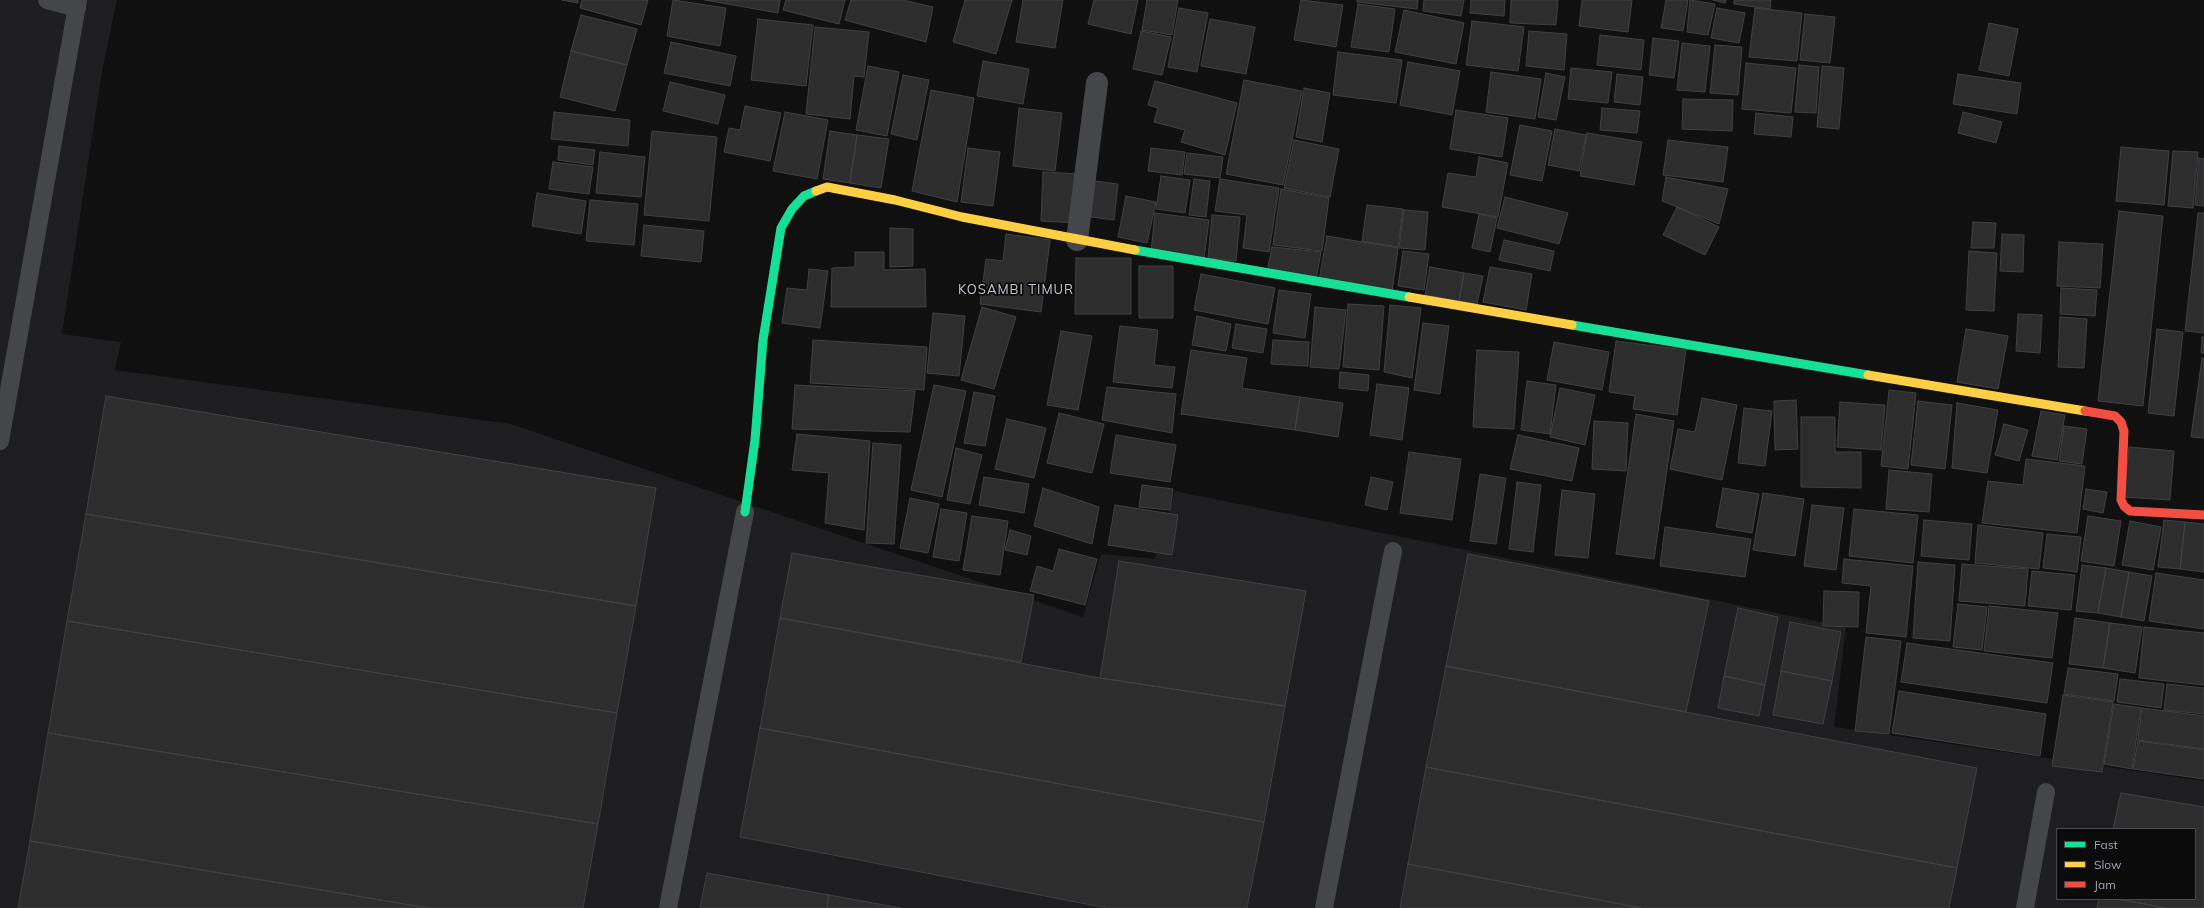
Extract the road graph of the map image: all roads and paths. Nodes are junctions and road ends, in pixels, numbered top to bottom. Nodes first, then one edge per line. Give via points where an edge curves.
1 (47, 0) edge
2 (77, 4) edge
3 (1097, 83) dead end
4 (1076, 240) junction
5 (0, 441) edge
6 (745, 512) joint
7 (2204, 515) edge
8 (1393, 551) dead end
9 (2046, 792) dead end
10 (668, 908) edge
11 (1324, 908) edge
12 (2025, 908) edge

1 - 2 lane
2 - 5 lane
3 - 4 street
4 - 6 street via 827,187 804,196 792,209 781,228 764,340 755,440
4 - 7 street via 2115,416 2121,422 2124,431 2124,506 2130,511
6 - 10 lane
8 - 11 lane
9 - 12 lane

